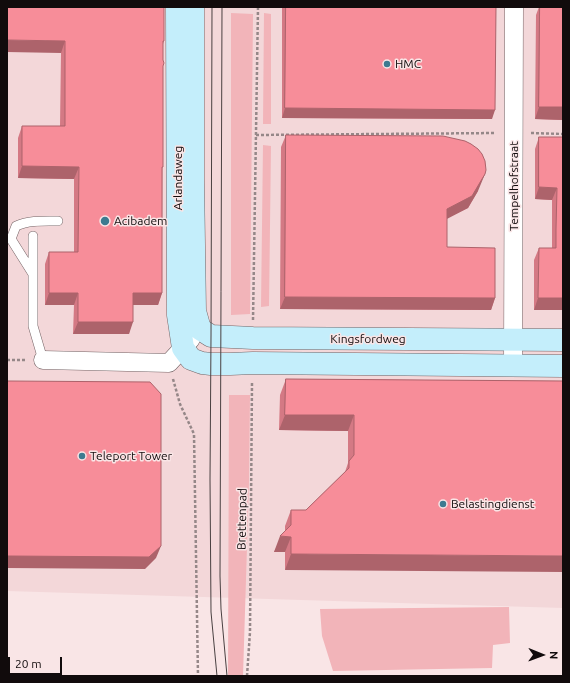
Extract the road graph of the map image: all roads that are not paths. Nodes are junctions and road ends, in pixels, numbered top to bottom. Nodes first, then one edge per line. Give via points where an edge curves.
1 (177, 7) edge
2 (193, 7) edge
3 (514, 7) edge
4 (58, 221) dead end
5 (33, 236) dead end
6 (33, 274) junction
7 (200, 329) junction
8 (514, 340) junction
9 (563, 340) edge
10 (176, 356) junction
11 (42, 360) joint
12 (513, 365) junction
13 (563, 366) edge

1 - 10 street, Arlandaweg
2 - 7 street, Arlandaweg via 195,311
3 - 8 street, Tempelhofstraat
4 - 6 lane via 35,221 16,226 10,239
5 - 6 lane
6 - 11 lane via 33,326
7 - 8 street, Kingsfordweg via 211,336 221,337
7 - 10 street
8 - 9 street, Kingsfordweg
8 - 12 street, Tempelhofstraat
10 - 11 street
10 - 12 street, Kingsfordweg via 202,363 230,364
12 - 13 street, Kingsfordweg

